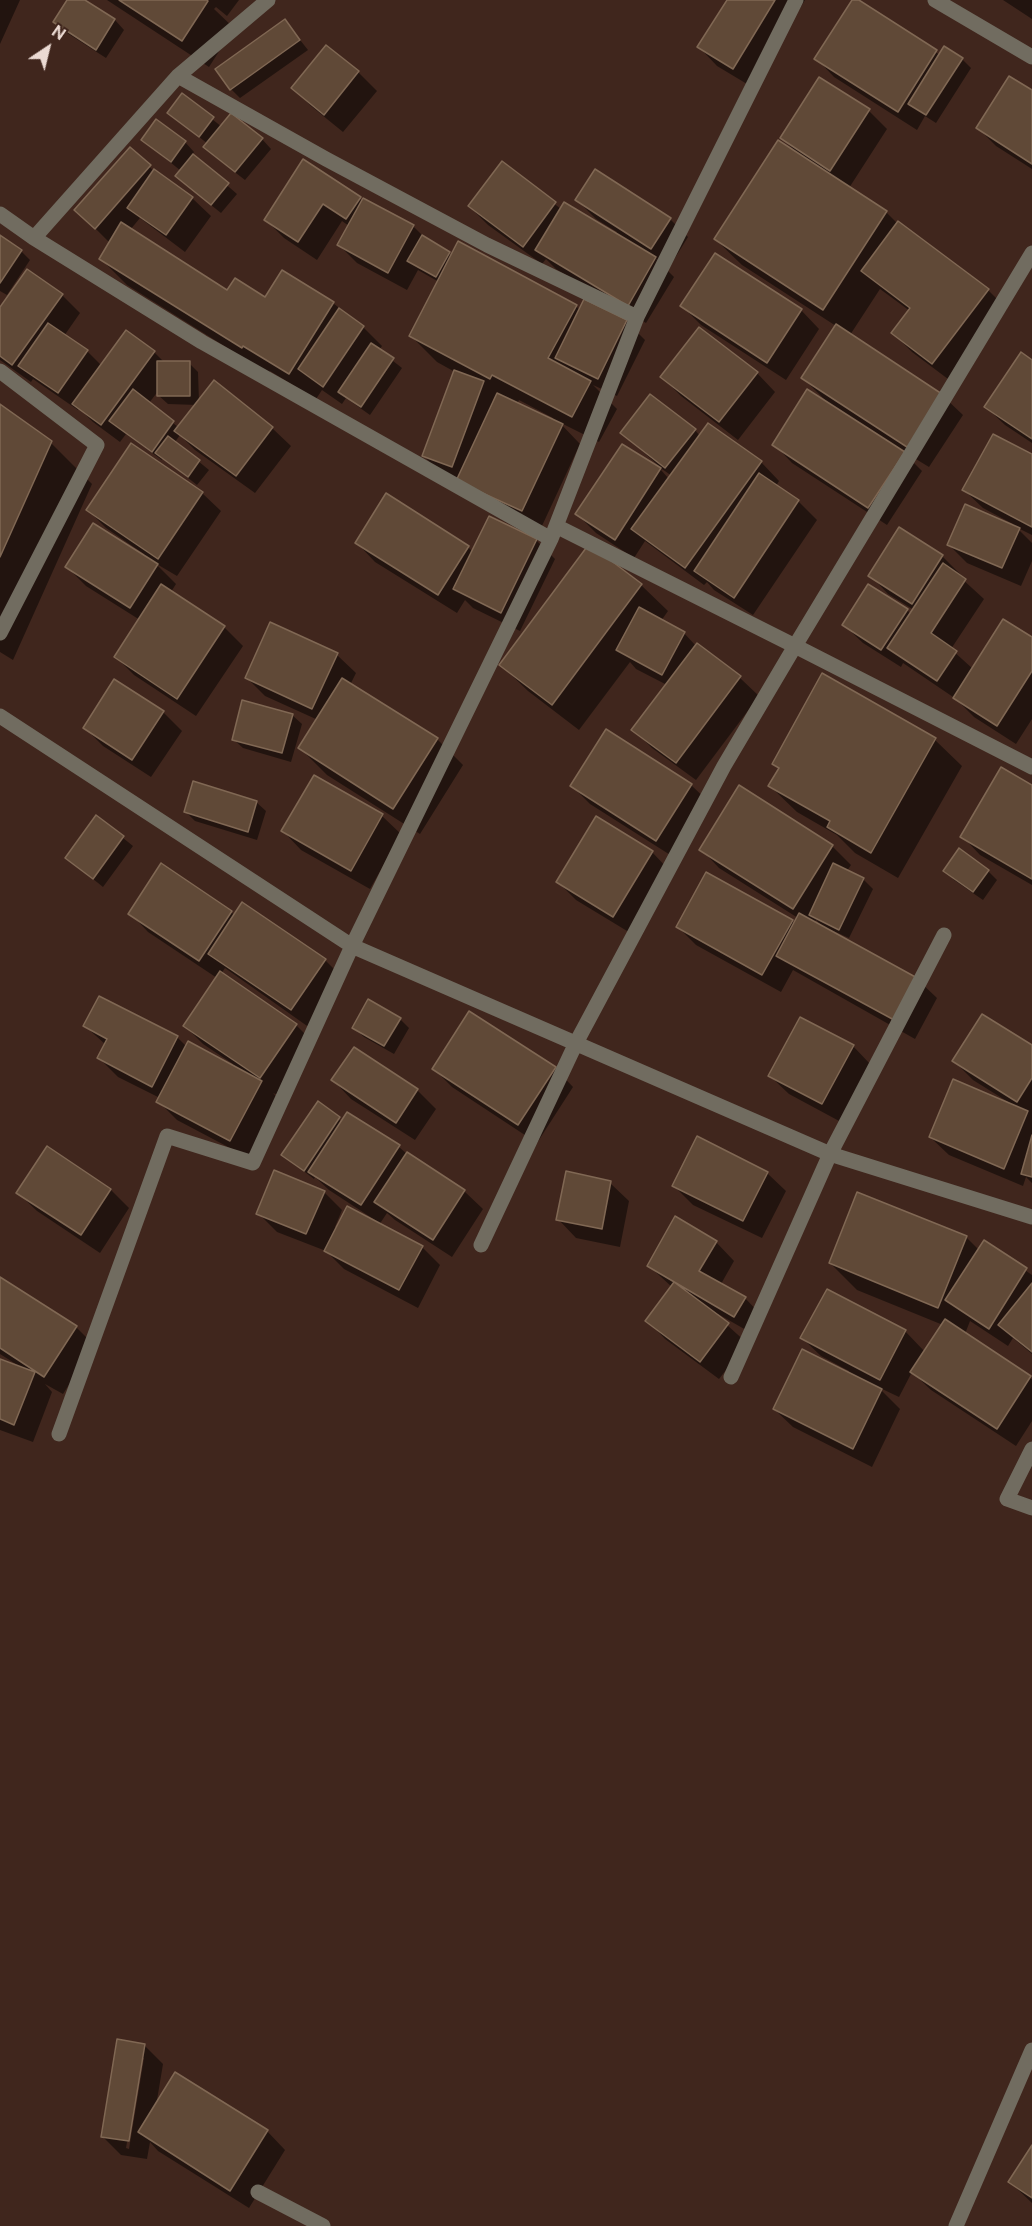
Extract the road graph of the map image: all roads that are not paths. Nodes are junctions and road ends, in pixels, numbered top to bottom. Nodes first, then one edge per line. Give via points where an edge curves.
1 (268, 0) edge
2 (796, 0) edge
3 (935, 0) edge
4 (1032, 57) edge
5 (178, 75) junction
6 (0, 214) edge
7 (34, 238) junction
8 (1032, 253) edge
9 (637, 317) junction
10 (0, 371) edge
11 (554, 533) junction
12 (0, 633) edge
13 (795, 646) junction
14 (0, 716) edge
15 (1032, 767) edge
16 (944, 935) dead end
17 (352, 946) junction
18 (576, 1043) junction
19 (830, 1154) junction
20 (1032, 1216) edge
21 (481, 1245) dead end
22 (731, 1377) dead end
23 (59, 1434) dead end
24 (1032, 1449) edge
25 (1032, 1508) edge
26 (1032, 2050) edge
27 (1027, 2076) edge
28 (258, 2192) dead end
29 (323, 2226) edge
30 (956, 2226) edge

1 - 5 street
2 - 9 street
3 - 4 street
5 - 7 street
5 - 9 street via 477,240
6 - 7 street
7 - 11 street via 202,342
8 - 13 street
9 - 11 street
10 - 12 street via 97,445
11 - 13 street
11 - 17 street
13 - 15 street
13 - 18 street via 724,766
14 - 17 street
16 - 19 street
17 - 18 street
17 - 23 street via 253,1163 167,1136
18 - 19 street
18 - 21 street
19 - 20 street
19 - 22 street
24 - 25 street via 1007,1499
26 - 27 street
27 - 30 street
28 - 29 street

